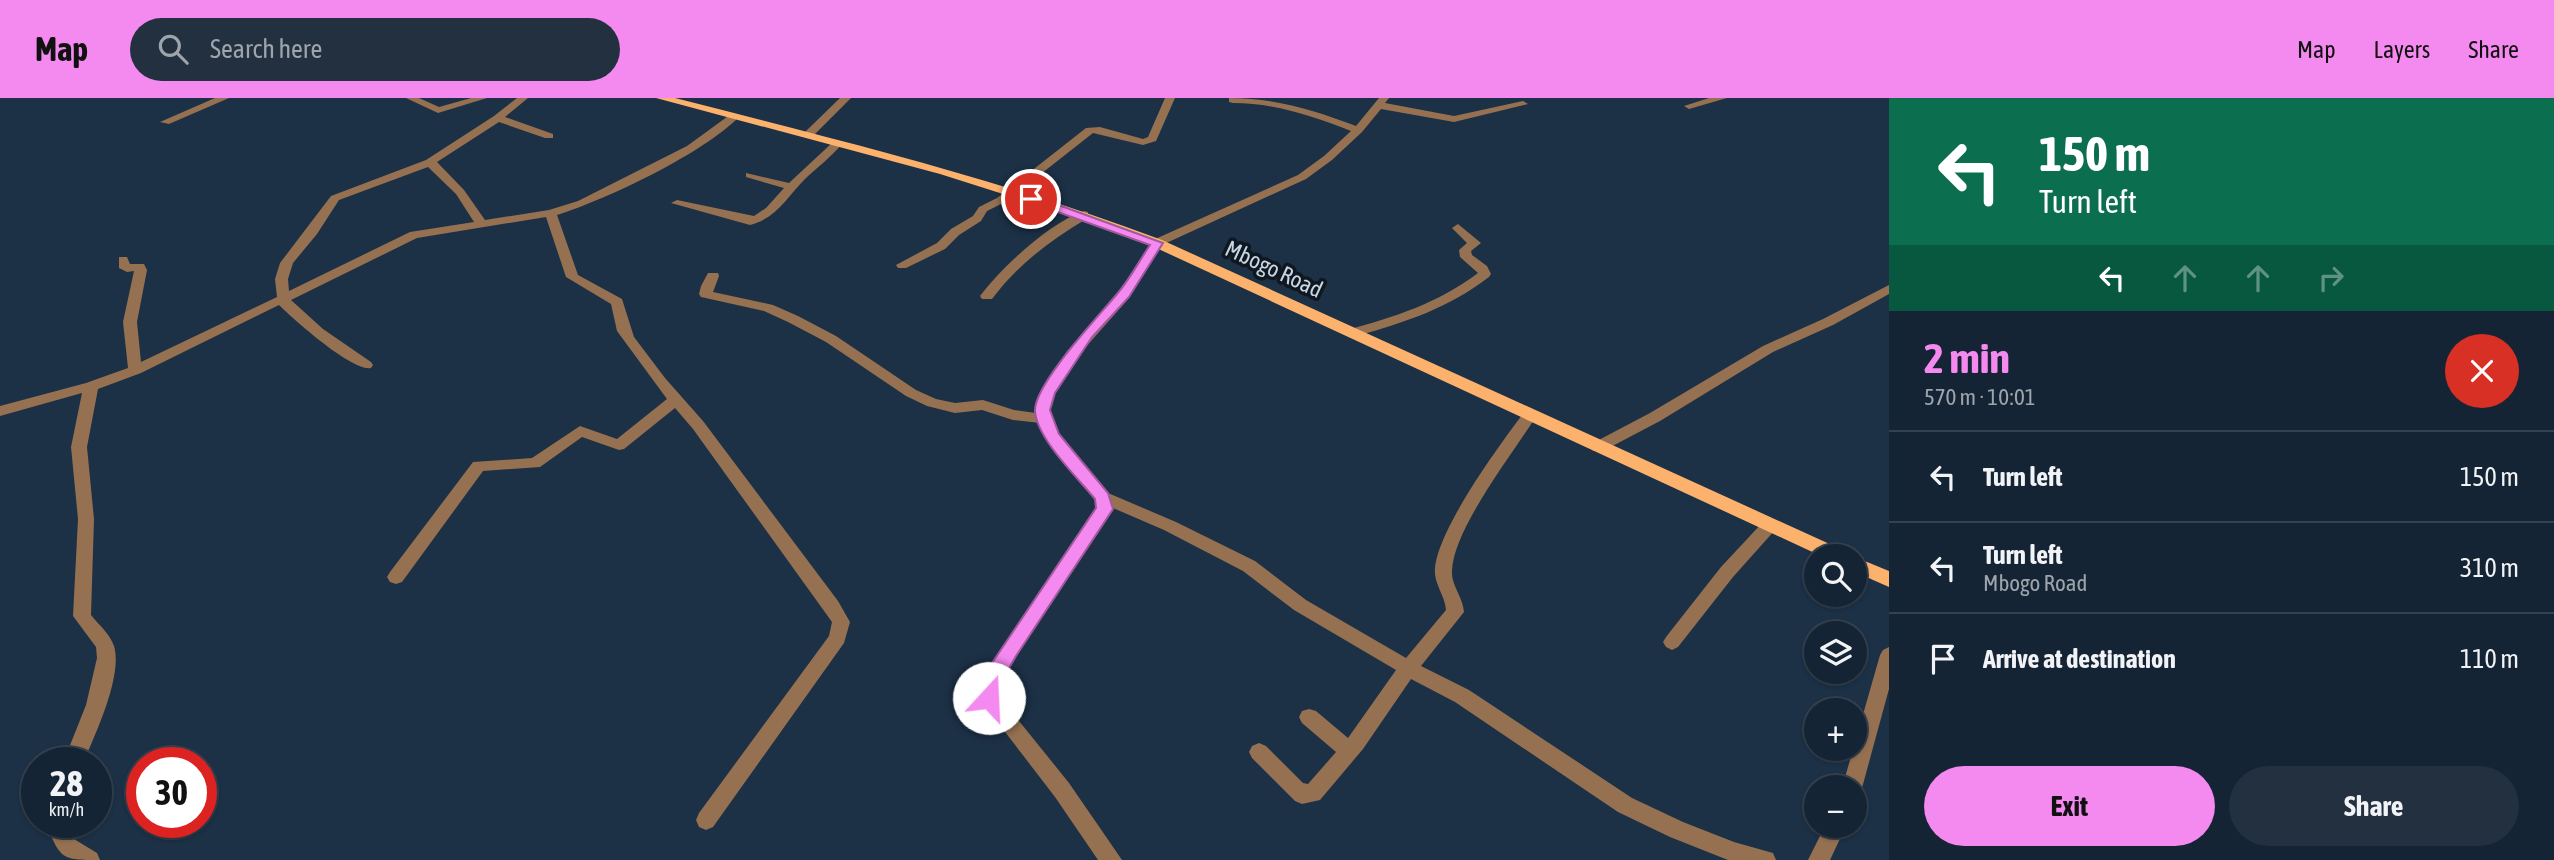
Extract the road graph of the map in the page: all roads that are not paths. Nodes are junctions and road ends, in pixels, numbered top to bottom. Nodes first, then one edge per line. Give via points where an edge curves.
1 (224, 98) edge
2 (411, 98) edge
3 (482, 98) edge
4 (523, 98) edge
5 (662, 98) edge
6 (846, 98) edge
7 (1170, 98) edge
8 (1722, 98) edge
9 (1233, 100) dead end
10 (1381, 102) edge
11 (1523, 104) dead end
12 (1689, 106) dead end
13 (735, 116) junction
14 (498, 118) junction
15 (165, 122) dead end
16 (1357, 130) junction
17 (808, 135) junction
18 (549, 136) dead end
19 (837, 144) junction
20 (430, 162) junction
21 (750, 175) dead end
22 (792, 187) junction
23 (1010, 192) junction
24 (677, 203) dead end
25 (551, 213) junction
26 (1084, 215) junction
27 (481, 223) junction
28 (1458, 228) dead end
29 (1157, 243) junction
30 (123, 260) dead end
31 (902, 265) dead end
32 (713, 275) dead end
33 (1889, 289) edge
34 (986, 296) dead end
35 (283, 299) junction
36 (1352, 333) junction
37 (366, 365) dead end
38 (136, 370) junction
39 (91, 386) junction
40 (676, 399) junction
41 (0, 411) edge
42 (1530, 415) junction
43 (1046, 419) junction
44 (1598, 447) junction
45 (1102, 497) junction
46 (1769, 526) junction
47 (1810, 544) edge
48 (1867, 569) edge
49 (396, 577) dead end
50 (1889, 579) edge
51 (1672, 642) dead end
52 (1889, 655) edge
53 (1408, 667) junction
54 (1309, 716) dead end
55 (79, 747) edge
56 (1349, 751) junction
57 (1259, 752) dead end
58 (1856, 775) edge
59 (706, 820) dead end
60 (1830, 838) edge
61 (62, 853) edge
62 (89, 860) edge
63 (1111, 860) edge
64 (1765, 860) edge
65 (1819, 860) edge

1 - 15 street
2 - 3 street via 438,110
4 - 14 street
5 - 13 main road, Mbogo Road
6 - 17 street
7 - 23 street via 1152,139 1143,142 1090,130
8 - 12 street
9 - 16 street via 1295,107
10 - 11 street via 1454,119
10 - 16 street
13 - 17 main road, Mbogo Road
13 - 25 street via 665,162
14 - 18 street
14 - 20 street
16 - 29 street via 1302,177
17 - 19 main road, Mbogo Road
19 - 22 street
19 - 23 main road, Mbogo Road
20 - 27 street via 460,192
20 - 35 street via 331,201 283,267
21 - 22 street
22 - 24 street via 780,203 753,221
23 - 26 main road, Mbogo Road
23 - 31 street via 935,251
25 - 27 street
25 - 40 street via 572,277 617,302 624,331
26 - 29 main road, Mbogo Road
26 - 34 street via 1014,263
27 - 35 street via 414,235
28 - 36 street via 1474,240 1464,253 1485,274 1446,303
29 - 36 main road, Mbogo Road
29 - 43 street via 1124,295 1088,334 1048,393 1042,410
30 - 38 street via 127,268 141,270 130,322
32 - 43 street via 706,294 768,308 793,319 911,394 946,406 983,405
33 - 44 street via 1768,349
35 - 37 street via 295,315
35 - 38 street
36 - 42 main road, Mbogo Road
38 - 39 street
39 - 41 street
39 - 55 street via 79,447 86,519 81,608 106,654 103,683
40 - 49 street via 619,445 580,432 535,463 479,466
40 - 59 street via 841,622 838,638
42 - 44 main road, Mbogo Road
42 - 53 street via 1476,495 1444,560 1442,573 1455,612
43 - 45 street via 1052,436
44 - 46 main road, Mbogo Road
45 - 53 street via 1249,566 1300,605
45 - 63 street via 1105,509 1009,651 989,698
46 - 47 main road, Mbogo Road
46 - 51 street
48 - 50 main road
52 - 58 street
53 - 56 street
53 - 64 street via 1462,696 1625,805 1677,830
54 - 56 street
56 - 57 street via 1318,789 1302,794
60 - 65 street
61 - 62 street

